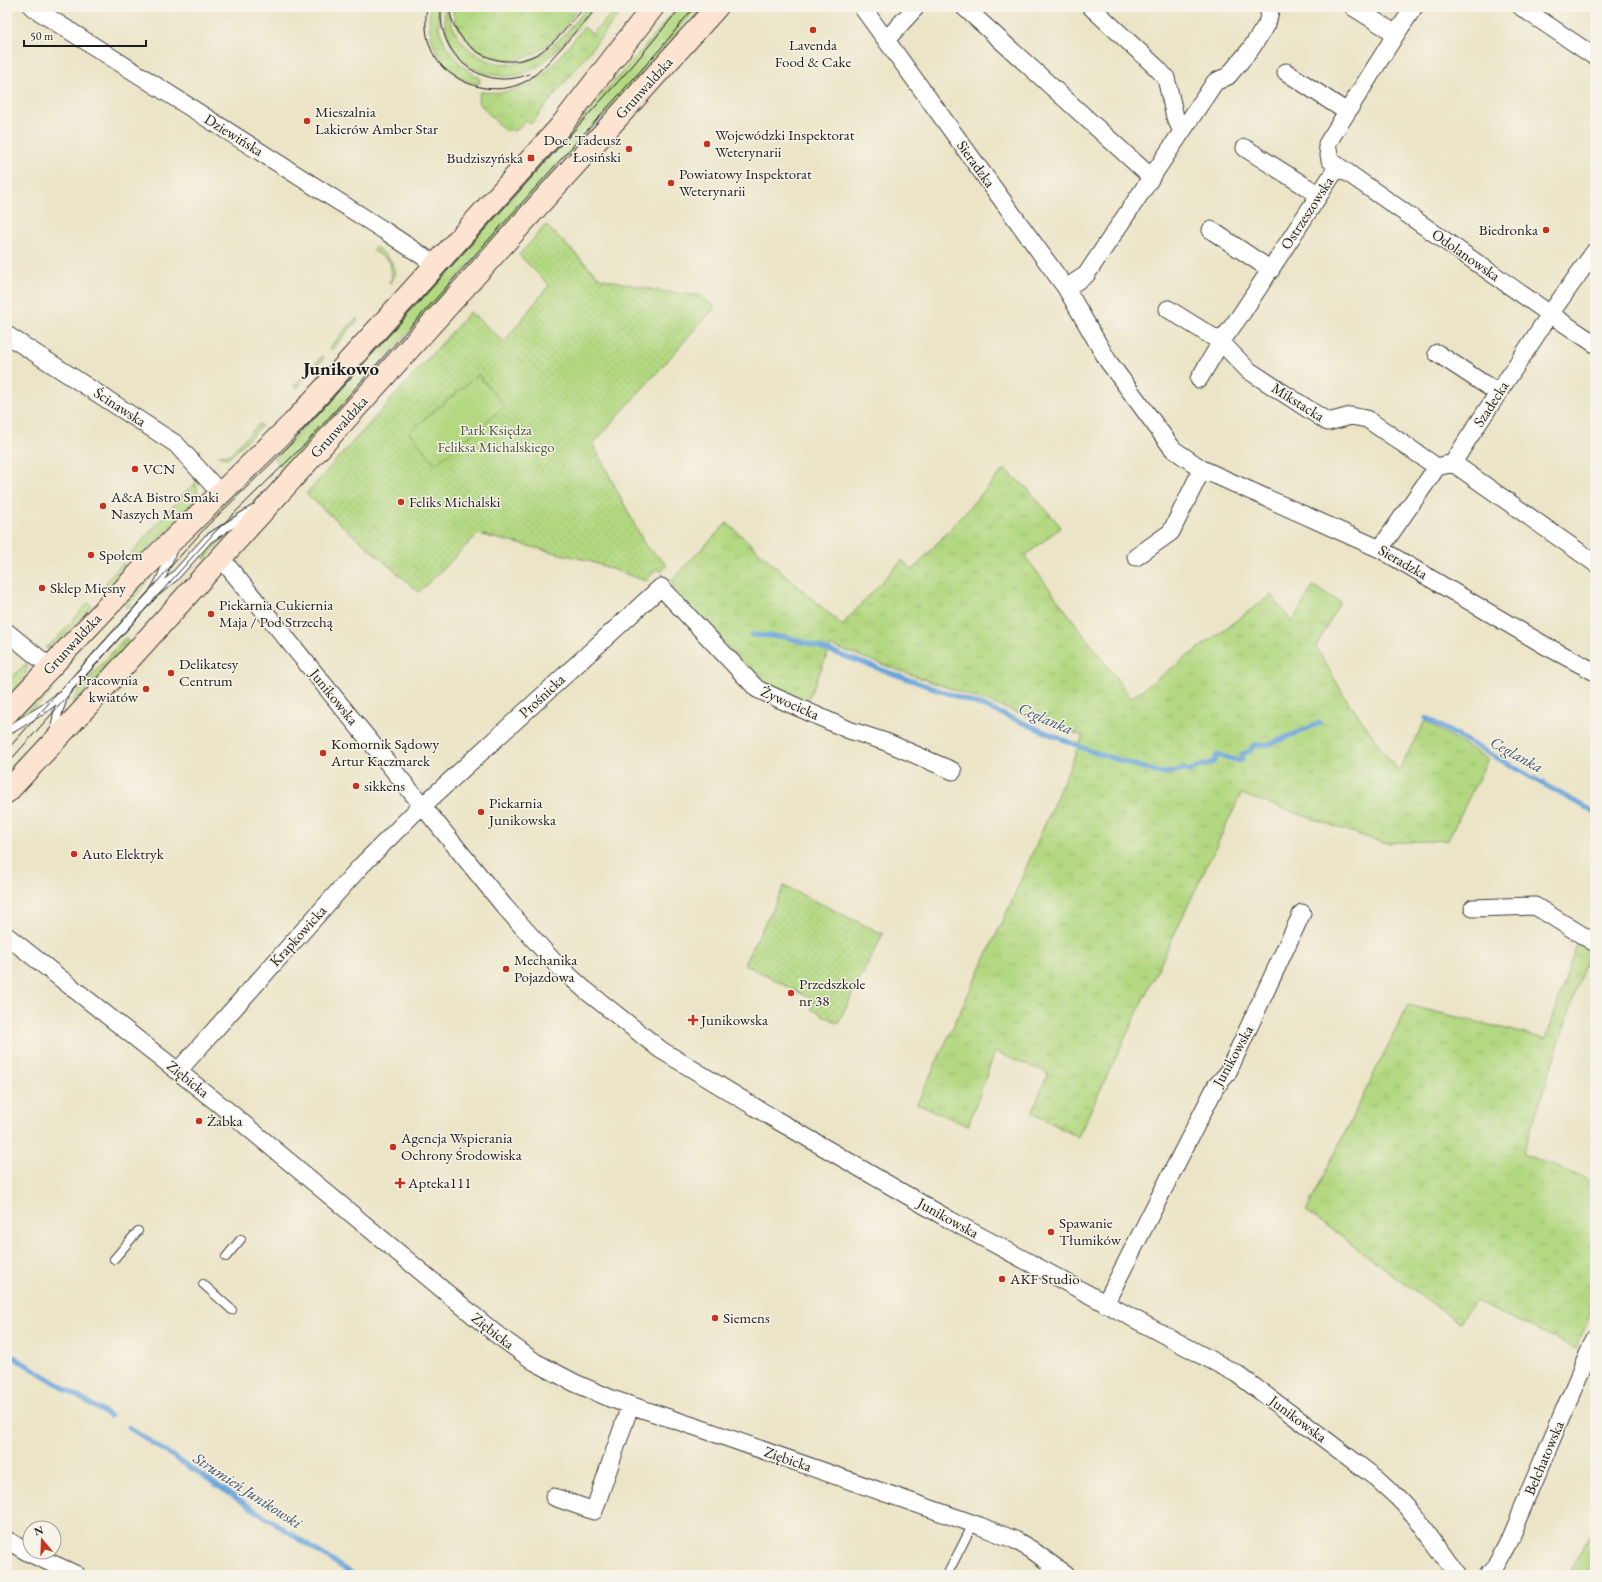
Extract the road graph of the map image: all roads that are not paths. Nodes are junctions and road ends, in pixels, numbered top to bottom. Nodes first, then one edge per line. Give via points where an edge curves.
1 (32, 7) edge
2 (653, 7) edge
3 (717, 7) edge
4 (862, 7) edge
5 (916, 7) edge
6 (964, 7) edge
7 (1091, 7) edge
8 (1271, 7) edge
9 (1353, 7) edge
10 (1414, 7) edge
11 (1521, 7) edge
12 (1396, 34) junction
13 (886, 40) junction
14 (1595, 56) edge
15 (1286, 72) dead end
16 (1347, 112) junction
17 (1182, 131) junction
18 (1245, 148) dead end
19 (1338, 166) junction
20 (1151, 177) junction
21 (1319, 195) junction
22 (1211, 230) dead end
23 (1595, 251) edge
24 (436, 265) junction
25 (1271, 270) junction
26 (1066, 288) junction
27 (1168, 309) dead end
28 (1550, 314) junction
29 (7, 335) edge
30 (1221, 342) junction
31 (1595, 344) edge
32 (1437, 354) dead end
33 (1199, 379) dead end
34 (1498, 393) junction
35 (1445, 465) junction
36 (1202, 469) junction
37 (282, 489) junction
38 (221, 494) junction
39 (188, 525) junction
40 (1380, 549) junction
41 (1136, 557) dead end
42 (221, 558) junction
43 (1595, 563) edge
44 (661, 587) joint
45 (152, 595) junction
46 (9, 639) edge
47 (50, 667) junction
48 (1595, 672) edge
49 (67, 690) junction
50 (7, 713) edge
51 (7, 731) edge
52 (37, 760) junction
53 (953, 771) dead end
54 (7, 792) edge
55 (422, 805) junction
56 (1473, 908) dead end
57 (1302, 913) dead end
58 (7, 936) edge
59 (1595, 943) edge
60 (178, 1071) junction
61 (138, 1230) dead end
62 (241, 1239) dead end
63 (226, 1257) dead end
64 (114, 1259) dead end
65 (203, 1284) dead end
66 (1105, 1304) junction
67 (232, 1310) dead end
68 (1595, 1338) edge
69 (630, 1406) junction
70 (554, 1497) dead end
71 (973, 1524) junction
72 (7, 1540) edge
73 (1046, 1569) edge
74 (77, 1575) edge
75 (947, 1575) edge
76 (1066, 1575) edge
77 (1457, 1575) edge
78 (1487, 1575) edge

1 - 24 street, Dziewińska
2 - 24 street, Grunwaldzka via 560,127
3 - 37 street, Grunwaldzka
4 - 13 street, Sieradzka
5 - 13 street
6 - 20 street
7 - 17 street via 1166,78 1175,117
8 - 17 street via 1267,24 1250,50 1228,76 1214,82
9 - 12 street
10 - 12 street, Ostrzeszowska
11 - 14 street
12 - 16 street, Ostrzeszowska
13 - 26 street, Sieradzka
15 - 16 street
16 - 19 street, Ostrzeszowska via 1327,144 1330,160
17 - 20 street
18 - 21 street
19 - 21 street, Ostrzeszowska
19 - 28 street, Odolanowska
20 - 26 street via 1086,275
21 - 25 street, Ostrzeszowska
22 - 25 street
23 - 28 street, Szadecka
24 - 38 street, Grunwaldzka via 293,423
25 - 30 street, Ostrzeszowska
26 - 36 street, Sieradzka via 1108,361 1173,449
27 - 30 street, Mikstacka
28 - 31 street, Odolanowska
28 - 34 street, Szadecka
29 - 38 street, Ścinawska via 176,444
30 - 33 street, Ostrzeszowska
30 - 35 street, Mikstacka via 1248,370 1328,422 1352,416 1366,419
32 - 34 street
34 - 35 street, Szadecka
35 - 40 street, Szadecka
35 - 43 street, Mikstacka
36 - 40 street, Sieradzka
36 - 41 street via 1171,532
37 - 42 street, Grunwaldzka
37 - 45 lane via 214,534 174,577
38 - 39 street, Grunwaldzka
39 - 45 lane via 178,538
39 - 47 street, Grunwaldzka
40 - 48 street, Sieradzka
42 - 52 street, Grunwaldzka
42 - 55 street, Junikowska
44 - 53 street, Żywocicka via 757,689 849,730 886,742
44 - 55 street, Prośnicka
45 - 49 lane
46 - 47 street
47 - 50 street, Grunwaldzka
49 - 51 lane via 49,705
49 - 52 lane via 60,704 55,731
52 - 54 street, Grunwaldzka
55 - 60 street, Krapkowicka via 360,867
55 - 66 street, Junikowska via 504,906 555,963 661,1050 950,1220
56 - 59 street via 1535,906
57 - 66 street, Junikowska via 1227,1074 1216,1086
58 - 60 street, Ziębicka
60 - 69 street, Ziębicka via 496,1334 535,1362 568,1380
61 - 64 lane
62 - 63 lane
65 - 67 lane
66 - 77 street, Junikowska via 1227,1368 1370,1473 1414,1515
68 - 78 street, Bełchatowska via 1503,1553
69 - 70 street via 594,1512
69 - 71 street, Ziębicka
71 - 73 street, Ziębicka via 1015,1540
71 - 75 lane
72 - 74 street
73 - 76 street, Ziębicka

